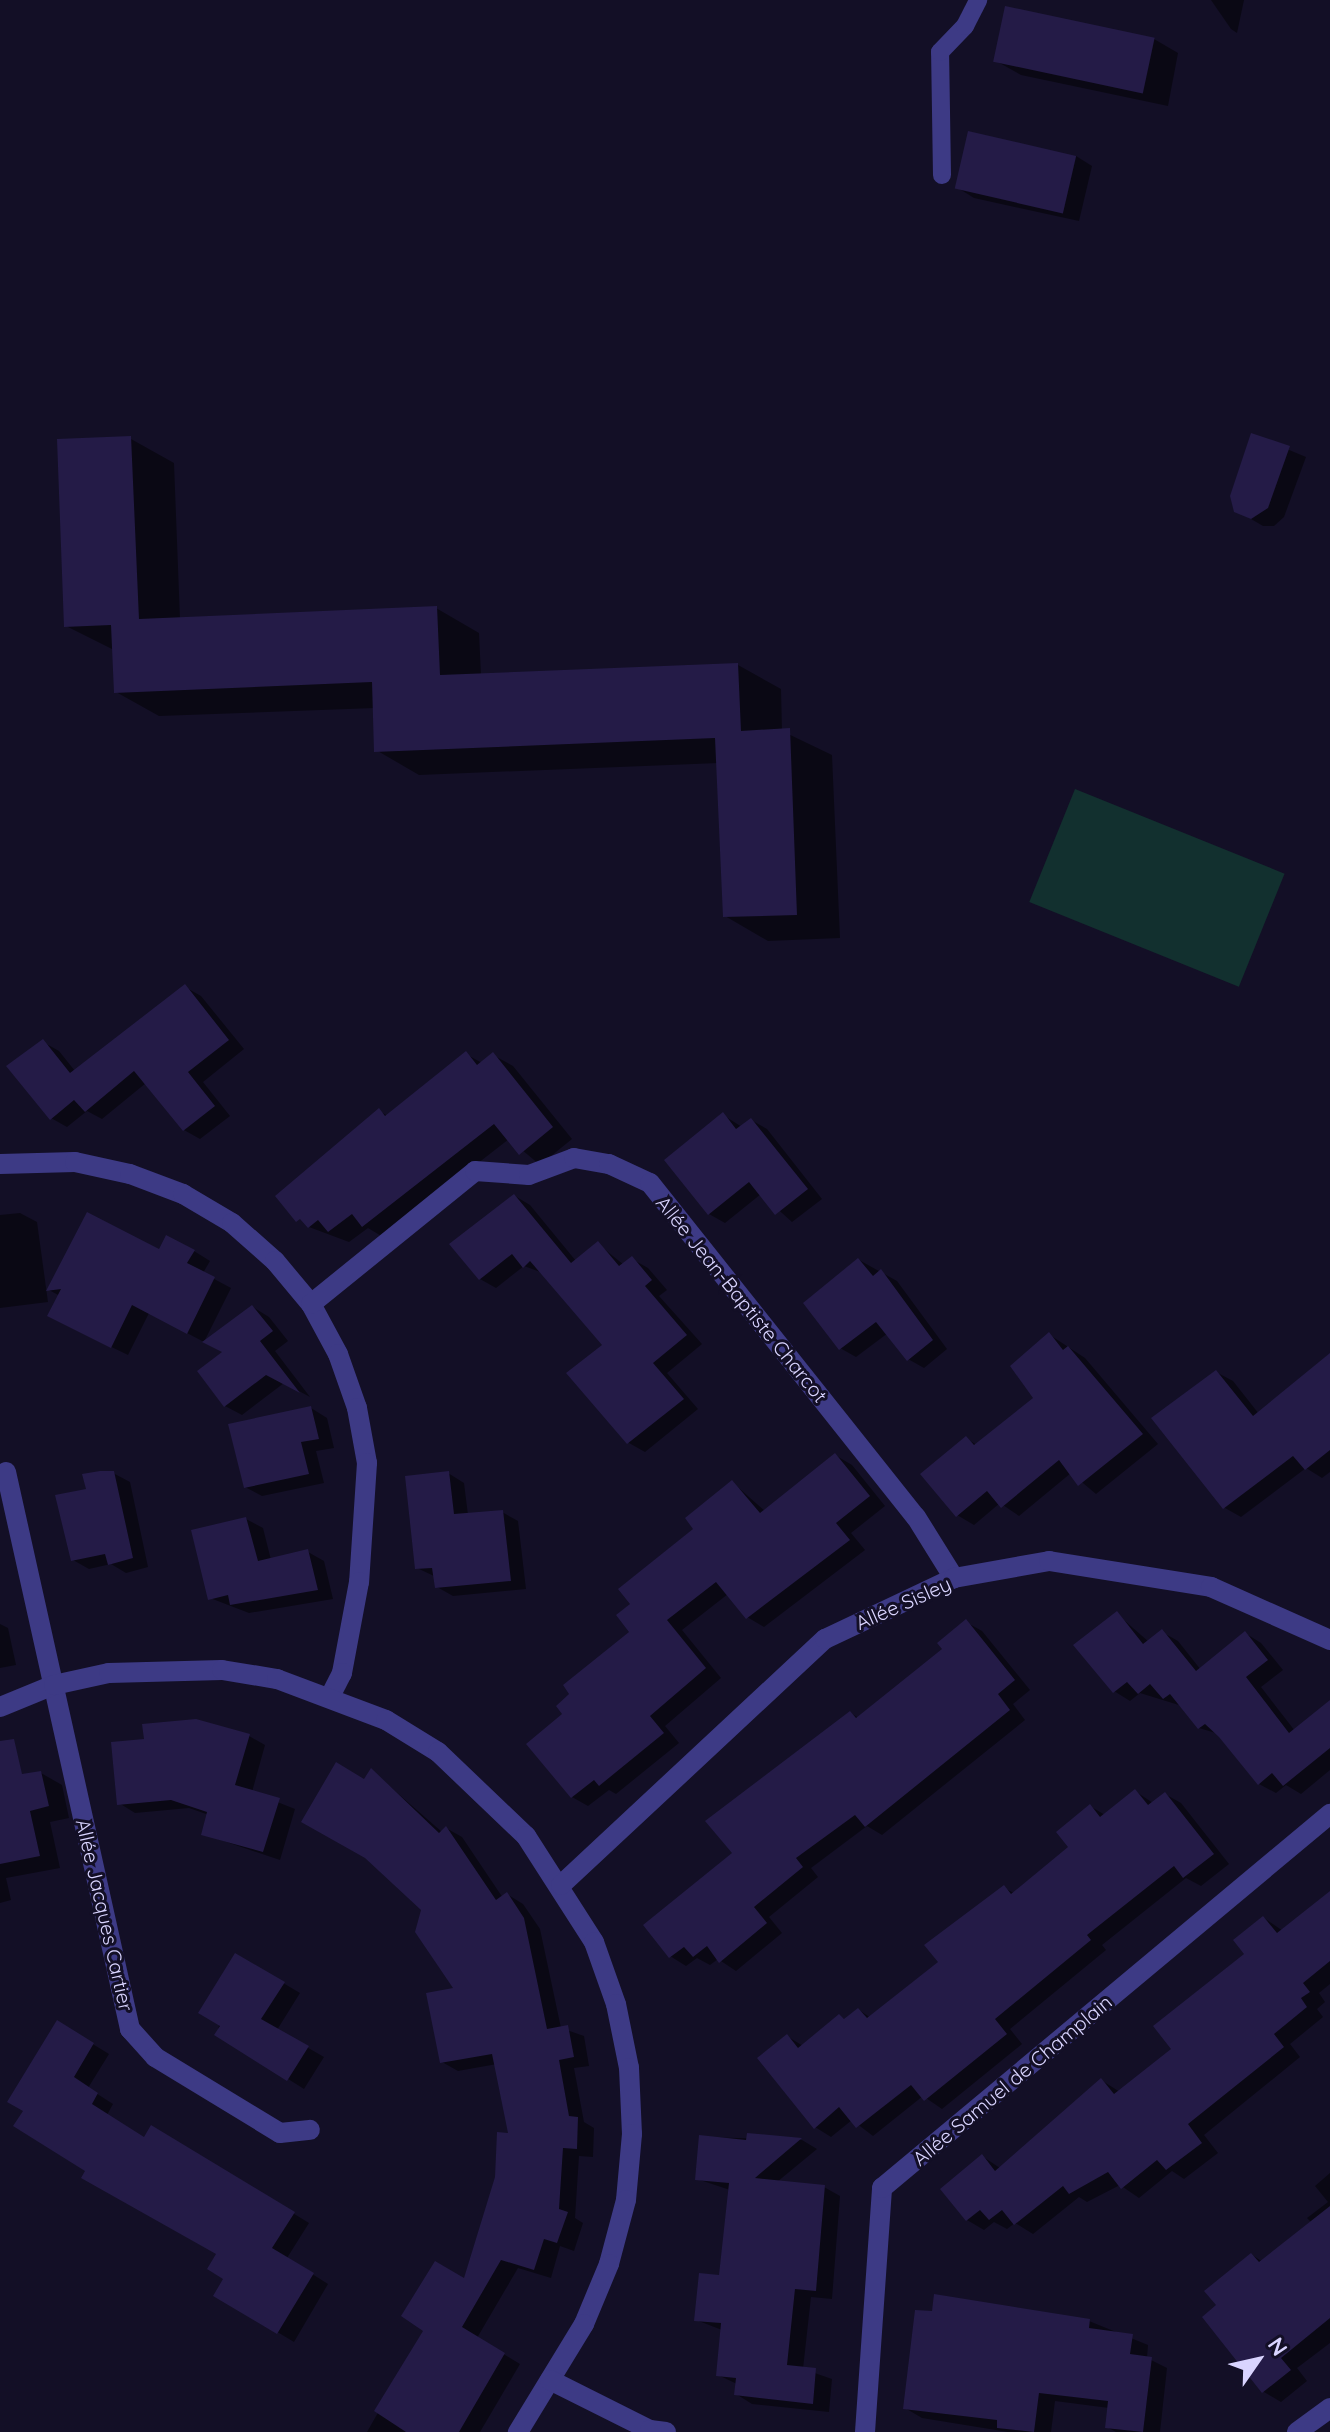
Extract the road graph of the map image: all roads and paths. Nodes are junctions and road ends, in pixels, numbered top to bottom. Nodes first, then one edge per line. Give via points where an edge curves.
1 (978, 0) edge
2 (942, 175) dead end
3 (0, 1164) edge
4 (311, 1304) junction
5 (6, 1472) dead end
6 (954, 1578) junction
7 (1330, 1640) edge
8 (54, 1685) junction
9 (331, 1695) junction
10 (0, 1707) edge
11 (1330, 1814) edge
12 (561, 1885) junction
13 (310, 2130) dead end
14 (550, 2380) junction
15 (1330, 2408) edge
16 (518, 2432) edge
17 (666, 2432) edge
18 (865, 2432) edge
19 (1297, 2432) edge

1 - 2 lane via 965,26 940,52
3 - 4 street via 75,1162 130,1174 183,1194 232,1223 275,1261
4 - 6 street, Allée Jean-Baptiste Charcot via 475,1171 529,1175 574,1158 609,1164 650,1183 916,1517
4 - 9 street via 348,1381 367,1463 359,1582 342,1673
5 - 8 street, Allée Jacques Cartier
6 - 7 street, Allée Sisley via 1049,1561 1211,1587
6 - 12 street, Allée Sisley via 825,1639
8 - 9 street via 165,1668 222,1670
8 - 10 street
8 - 13 street, Allée Jacques Cartier via 130,2029 155,2057 280,2133
9 - 12 street via 438,1752 505,1813
11 - 18 street, Allée Samuel de Champlain via 882,2188
12 - 14 street via 594,1942 616,2004 629,2068 632,2134 626,2200 609,2264 584,2324
14 - 16 street
14 - 17 street via 650,2430
15 - 19 street

